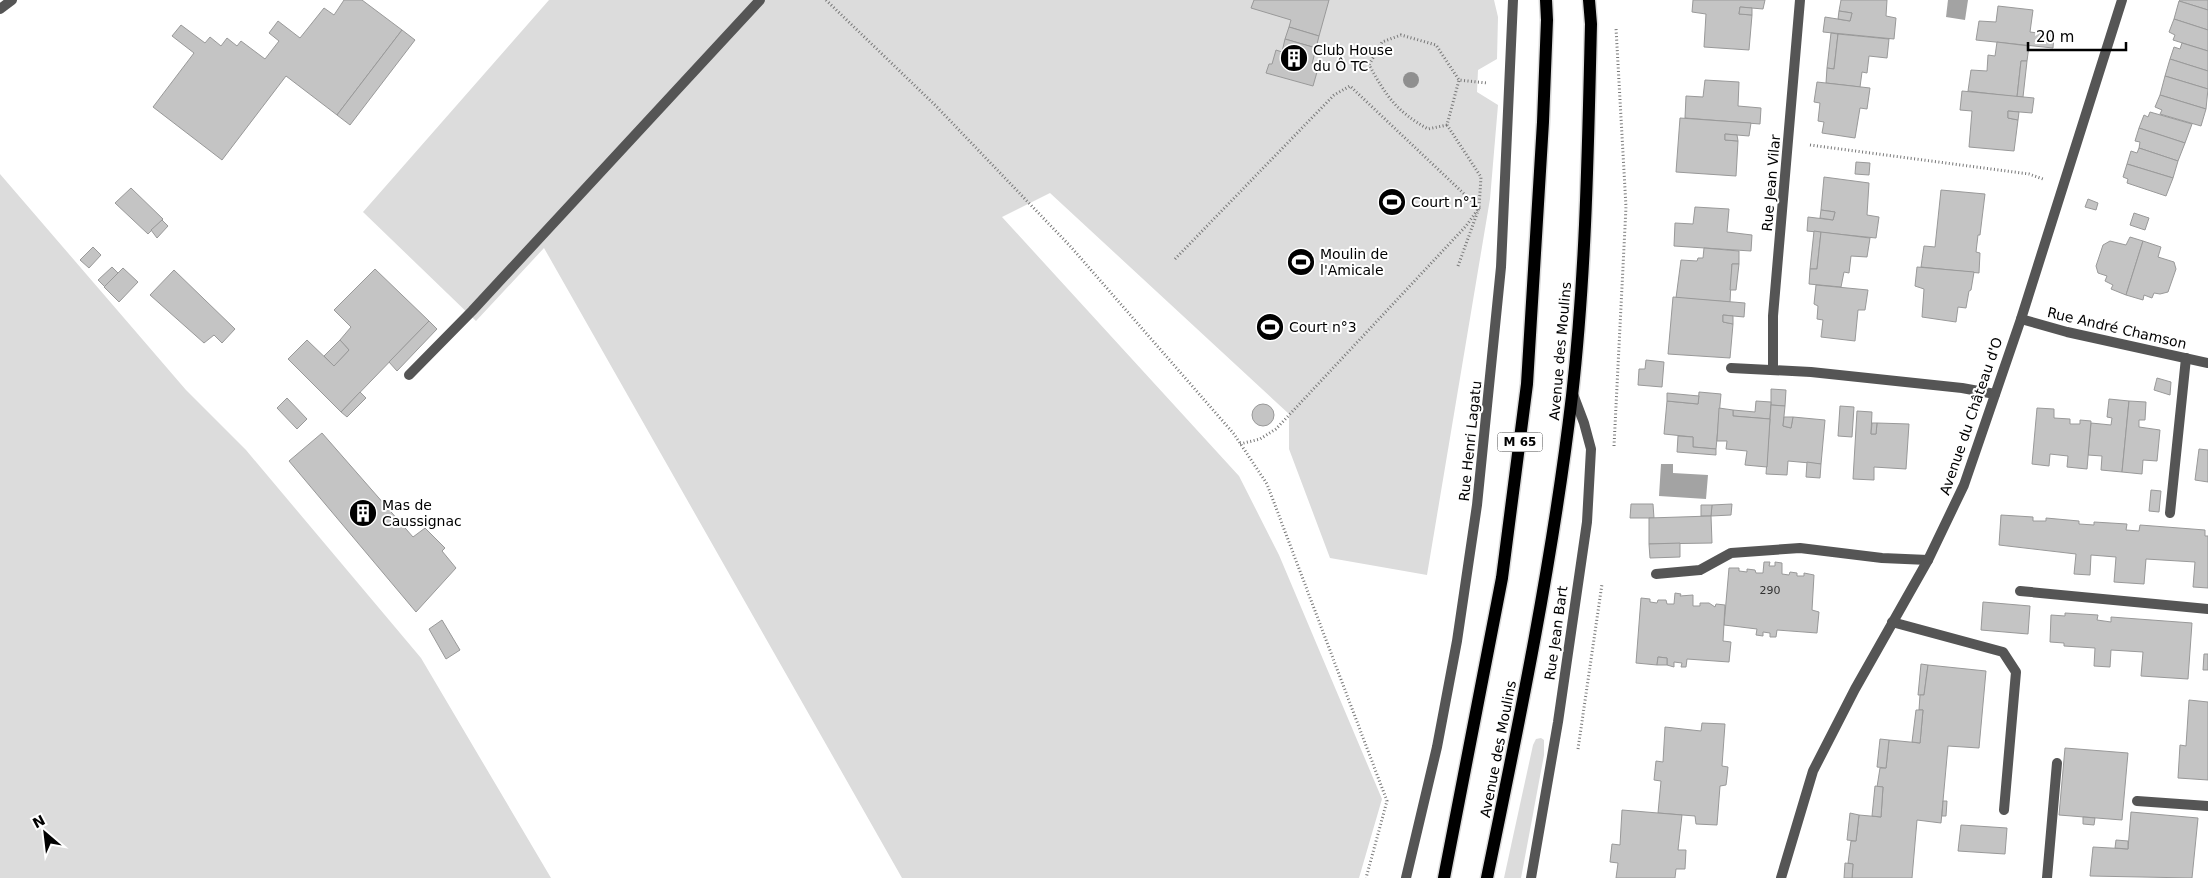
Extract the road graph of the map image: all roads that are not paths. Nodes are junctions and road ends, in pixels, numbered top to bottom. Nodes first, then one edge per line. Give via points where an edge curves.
1 (12, 0) edge
2 (760, 0) edge
3 (1513, 0) edge
4 (1546, 0) edge
5 (1590, 0) edge
6 (1800, 0) edge
7 (2122, 0) edge
8 (0, 9) edge
9 (2020, 319) junction
10 (2186, 358) junction
11 (2208, 363) edge
12 (1731, 368) dead end
13 (1773, 369) junction
14 (409, 375) dead end
15 (1572, 393) junction
16 (1995, 394) junction
17 (2170, 513) dead end
18 (1928, 560) junction
19 (1656, 574) dead end
20 (2020, 591) dead end
21 (2208, 609) edge
22 (1892, 622) junction
23 (2057, 763) dead end
24 (2137, 801) dead end
25 (2208, 806) edge
26 (2004, 810) dead end
27 (1406, 878) edge
28 (1444, 878) edge
29 (1487, 878) edge
30 (1531, 878) edge
31 (1781, 878) edge
32 (2047, 878) edge

1 - 8 street
2 - 14 street
3 - 27 street, Rue Henri Lagatu via 1501,267 1477,505 1437,747
4 - 28 main road, Avenue des Moulins / M 65 via 1543,122 1527,384 1502,578
5 - 15 main road, Avenue des Moulins via 1585,226
6 - 13 street, Rue Jean Vilar via 1773,316
7 - 9 street, Avenue du Château d'O
9 - 10 street, Rue André Chamson
9 - 16 street, Avenue du Château d'O
10 - 11 street, Rue André Chamson
10 - 17 street
12 - 13 street
13 - 16 street
15 - 29 main road, Avenue des Moulins via 1524,698
15 - 30 street, Rue Jean Bart via 1591,449 1587,522
16 - 18 street, Avenue du Château d'O via 1964,484
18 - 19 street via 1800,548 1731,553 1700,570
18 - 22 street, Avenue du Château d'O
20 - 21 street
22 - 26 street via 2003,652 2016,672
22 - 31 street, Avenue du Château d'O via 1813,770
23 - 32 street
24 - 25 street

